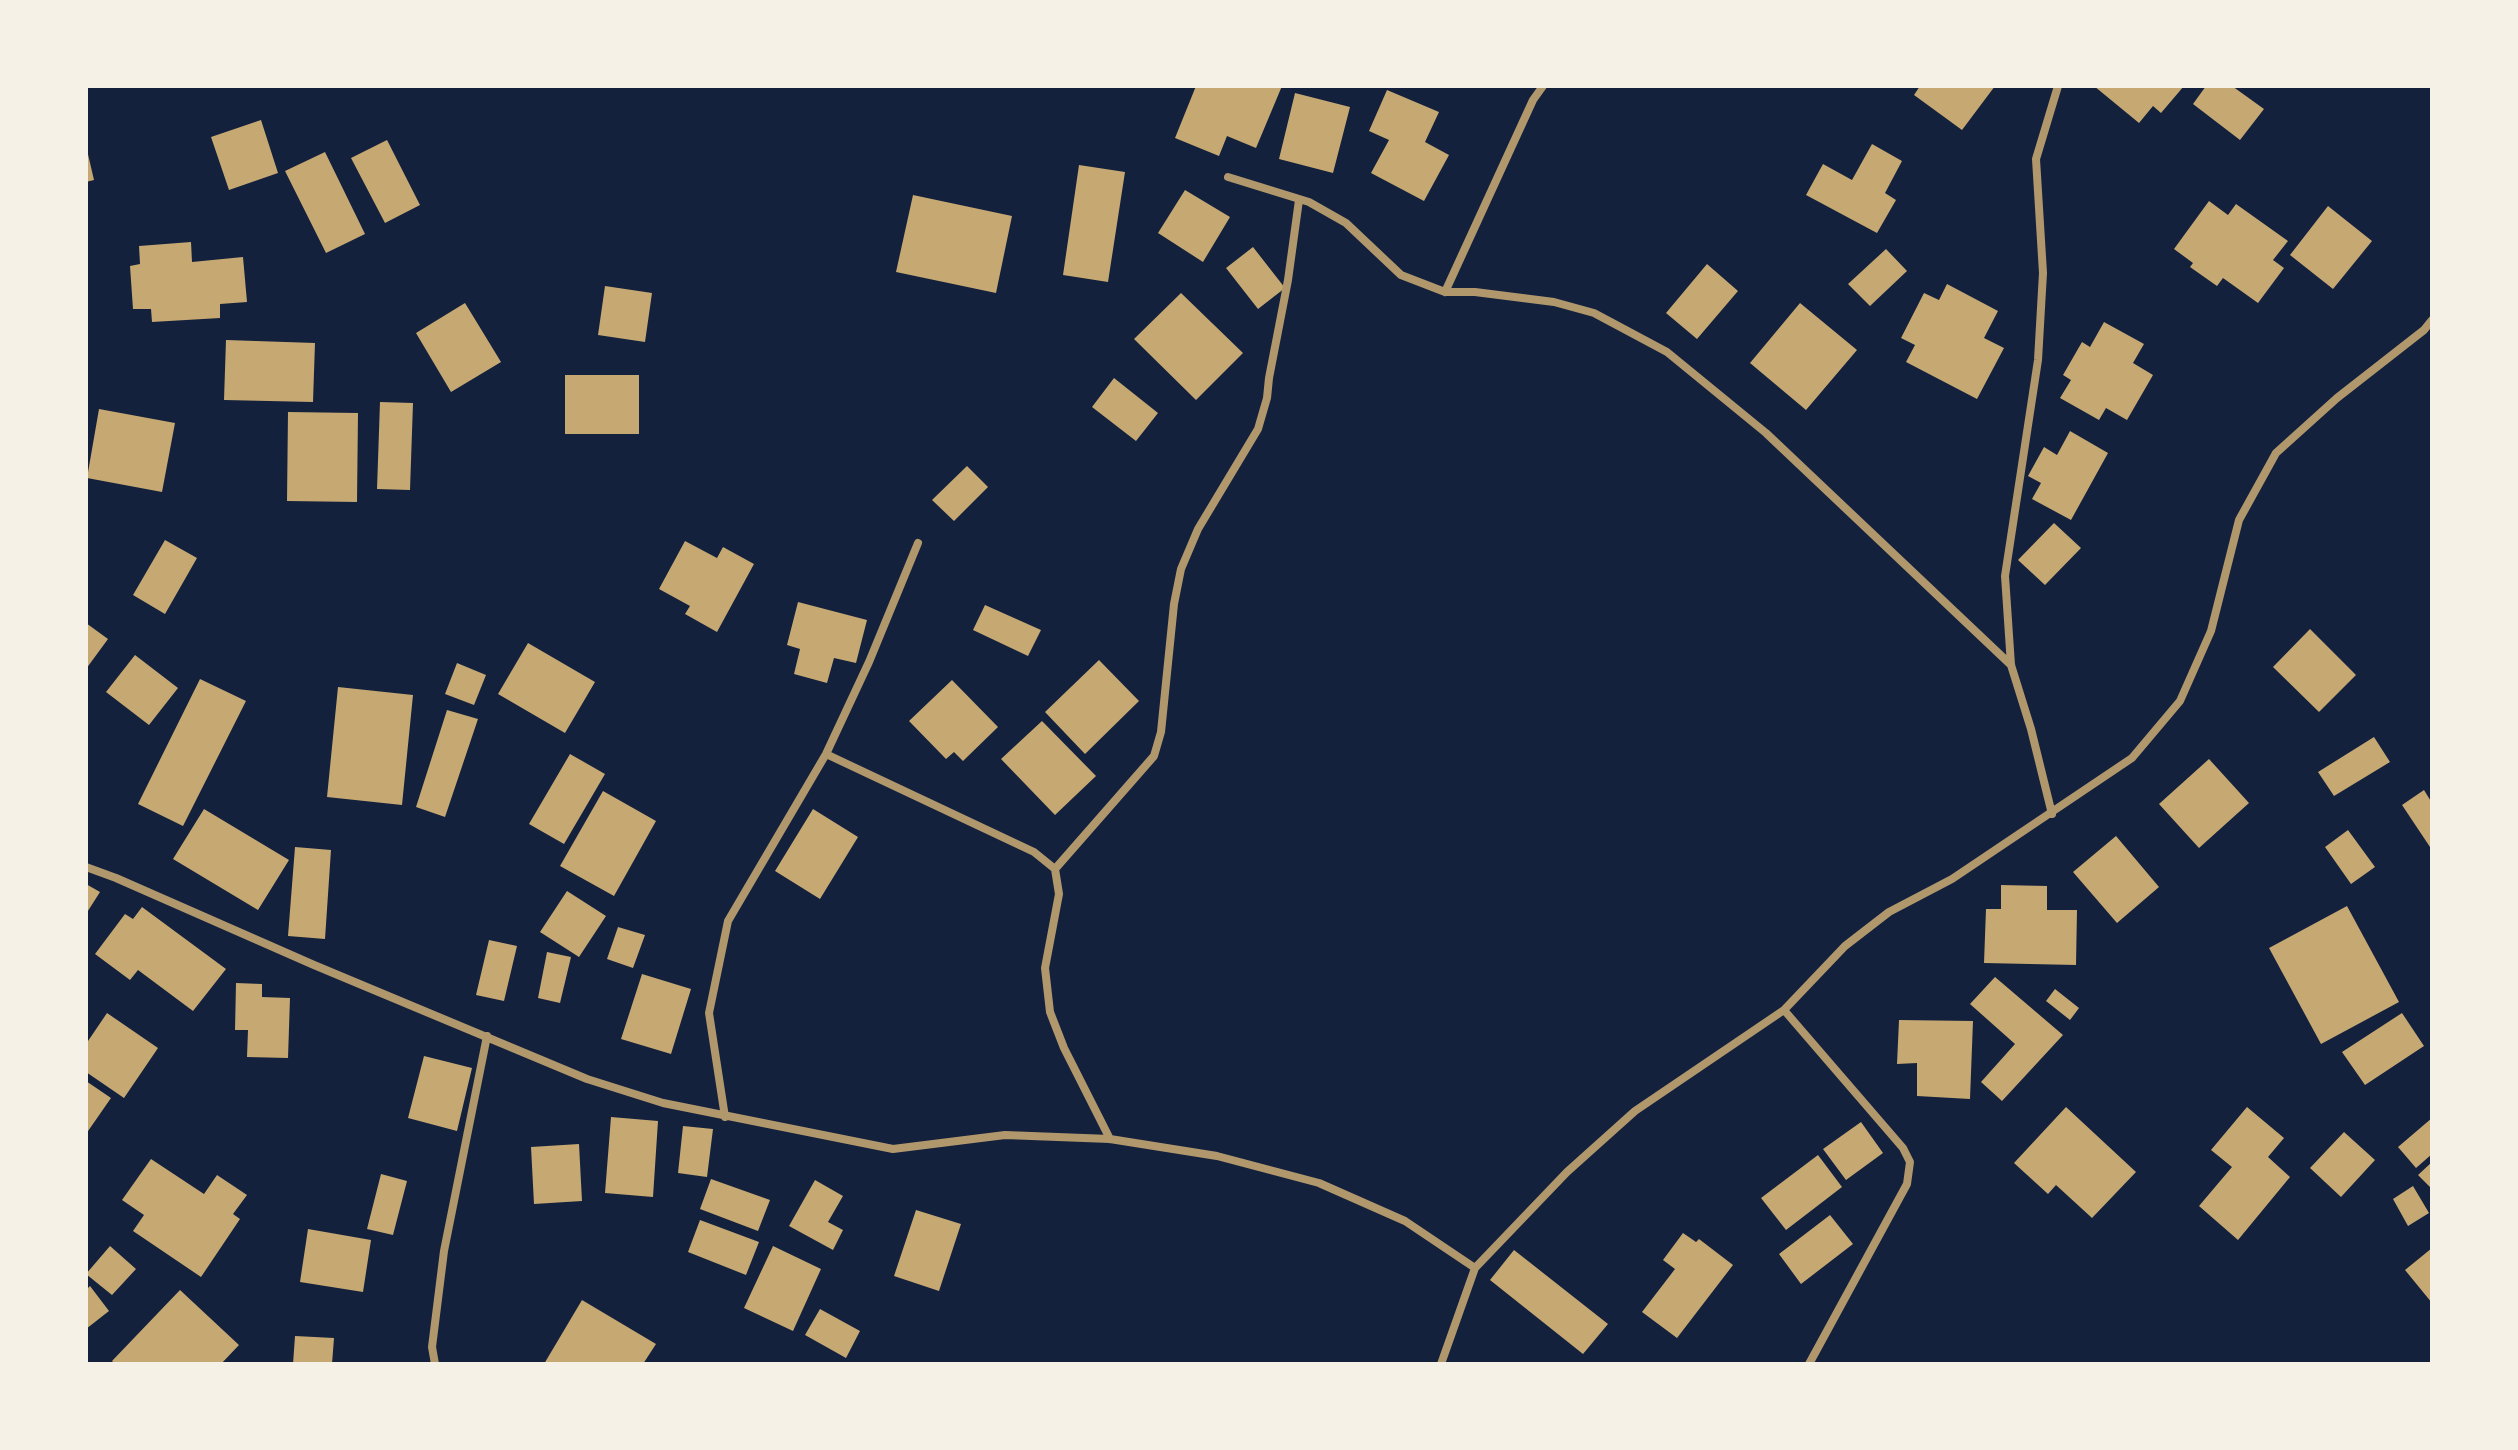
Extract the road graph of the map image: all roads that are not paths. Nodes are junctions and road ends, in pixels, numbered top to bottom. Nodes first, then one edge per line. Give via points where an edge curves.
1 (1543, 86) edge
2 (2058, 86) edge
3 (1228, 177) dead end
4 (1299, 200) junction
5 (1445, 292) junction
6 (2432, 320) edge
7 (918, 543) dead end
8 (2011, 665) junction
9 (826, 754) junction
10 (2052, 814) junction
11 (86, 867) edge
12 (1055, 869) junction
13 (1784, 1010) junction
14 (487, 1036) junction
15 (725, 1117) junction
16 (1110, 1139) junction
17 (1475, 1268) junction
18 (435, 1364) edge
19 (1441, 1364) edge
20 (1809, 1364) edge

1 - 5 street
2 - 8 street via 2036,159 2043,273 2038,360 2005,576
3 - 4 street
4 - 5 street via 1346,223 1401,275
4 - 12 street via 1258,429 1198,529 1181,569 1154,756
5 - 8 street via 1554,302 1594,313 1667,352 1766,433
6 - 10 street via 2276,453 2239,520 2211,631 2180,701 2132,758
7 - 9 street
8 - 10 street
9 - 12 street via 1034,852
9 - 15 street via 728,921 709,1013
10 - 13 street via 1952,879 1889,912 1845,946
11 - 14 street
12 - 16 street via 1059,894 1045,968 1050,1012
13 - 17 street via 1635,1111 1567,1172
13 - 20 street via 1910,1162 1907,1184
14 - 15 street via 587,1079
14 - 18 street via 444,1251 432,1347
15 - 16 street via 893,1149 1005,1135
16 - 17 street via 1217,1156 1319,1183 1405,1221
17 - 19 street

